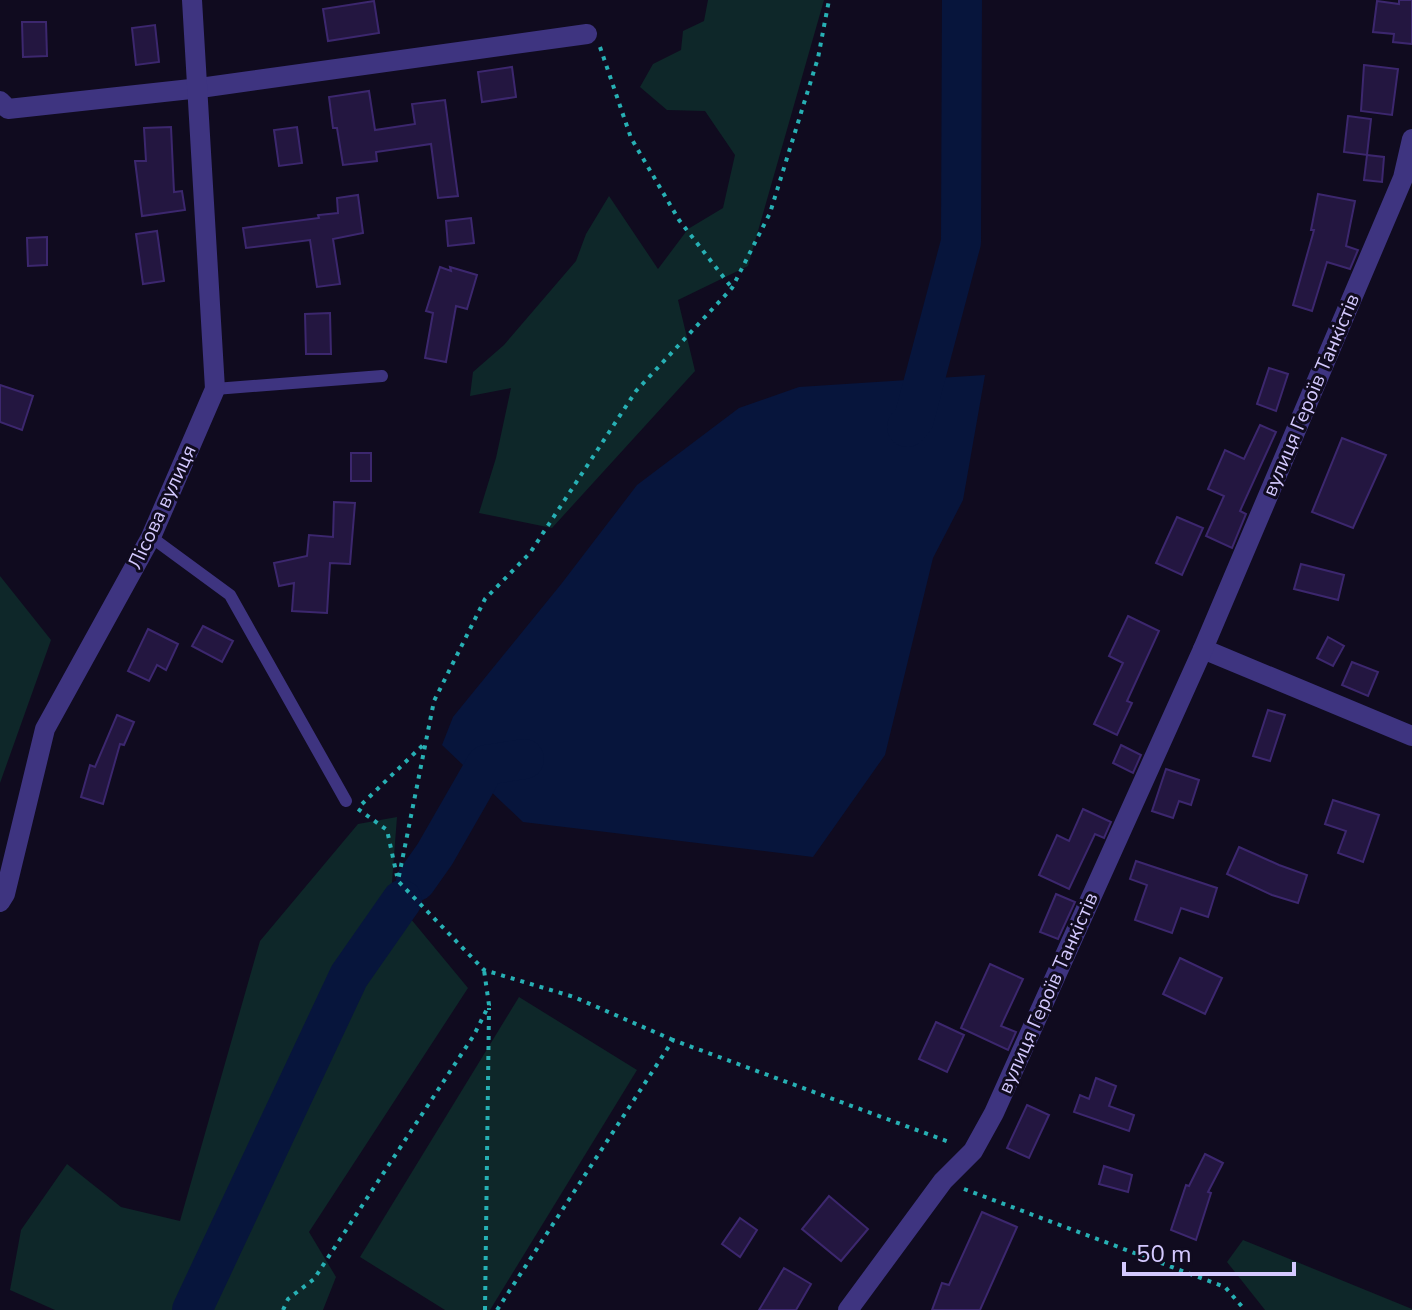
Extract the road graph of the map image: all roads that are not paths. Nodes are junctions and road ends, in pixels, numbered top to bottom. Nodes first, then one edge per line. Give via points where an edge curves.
1 (192, 0) edge
2 (587, 34) road end
3 (200, 88) junction
4 (0, 101) edge
5 (1412, 139) edge
6 (382, 376) dead end
7 (215, 389) junction
8 (151, 537) junction
9 (1203, 649) junction
10 (1412, 736) edge
11 (346, 801) dead end
12 (0, 902) edge
13 (848, 1310) edge

1 - 3 street, Лісова вулиця
2 - 3 street
3 - 4 street via 8,109
3 - 7 street, Лісова вулиця
5 - 9 street, вулиця Героїв Танкістів via 1403,178
6 - 7 lane
7 - 8 street, Лісова вулиця
8 - 11 lane via 230,595
8 - 12 street, Лісова вулиця via 45,729
9 - 10 street
9 - 13 street, вулиця Героїв Танкістів via 994,1113 973,1151 943,1181

